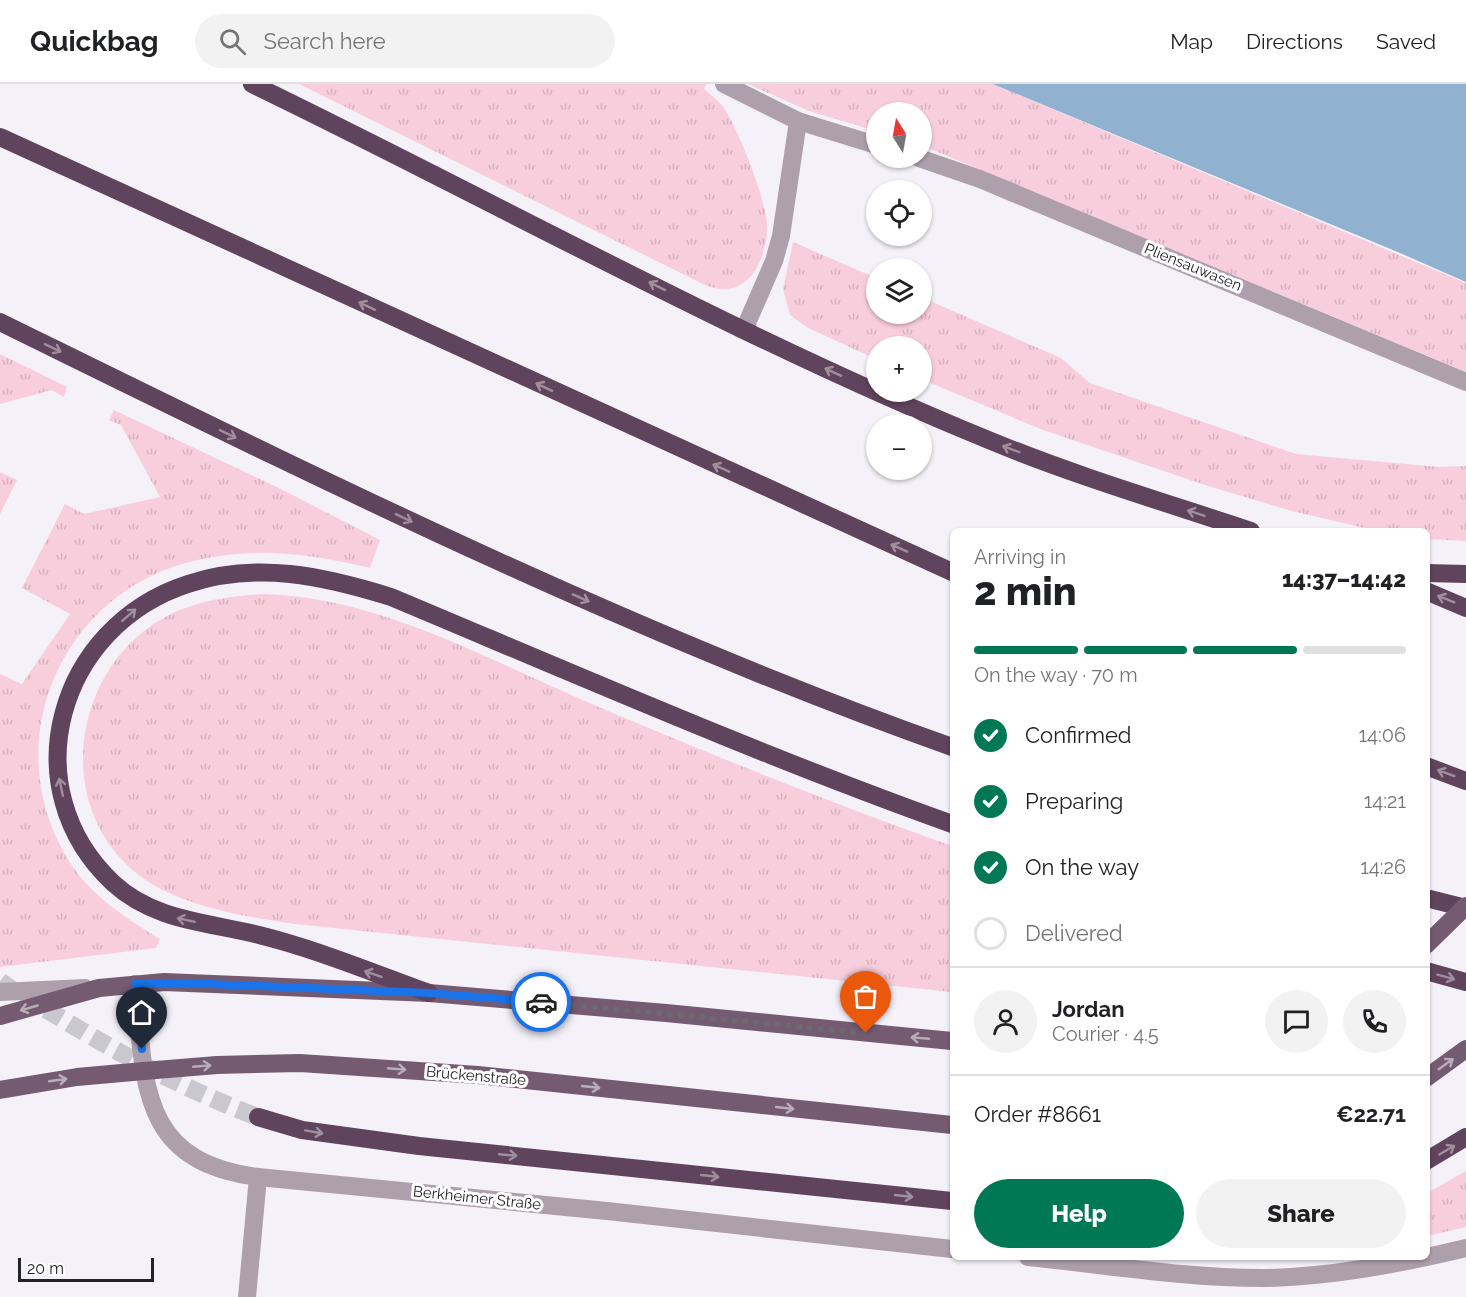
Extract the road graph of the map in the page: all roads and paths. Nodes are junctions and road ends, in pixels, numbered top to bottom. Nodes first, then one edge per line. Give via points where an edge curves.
1 (252, 84) edge
2 (724, 84) edge
3 (798, 121) junction
4 (0, 137) edge
5 (866, 142) edge
6 (932, 163) edge
7 (0, 322) edge
8 (744, 330) junction
9 (1466, 382) edge
10 (1242, 528) edge
11 (950, 571) edge
12 (1430, 573) edge
13 (1466, 574) edge
14 (1430, 593) edge
15 (1466, 608) edge
16 (950, 746) edge
17 (1430, 768) edge
18 (1466, 781) edge
19 (950, 824) edge
20 (1430, 899) edge
21 (1466, 907) edge
22 (1430, 941) edge
23 (1430, 972) edge
24 (1466, 982) edge
25 (135, 984) junction
26 (99, 988) junction
27 (0, 992) edge
28 (429, 993) junction
29 (0, 1016) edge
30 (950, 1041) edge
31 (1466, 1049) edge
32 (144, 1071) junction
33 (1430, 1075) edge
34 (0, 1090) edge
35 (258, 1117) tunnel mouth
36 (950, 1125) edge
37 (1466, 1137) edge
38 (1430, 1159) edge
39 (258, 1177) junction
40 (950, 1201) edge
41 (1466, 1248) edge
42 (950, 1249) edge
43 (1430, 1255) edge
44 (1057, 1260) edge
45 (1408, 1260) edge
46 (247, 1297) edge

8 -> 1 highway
2 - 3 street
3 - 5 street
3 - 8 street via 779,244
11 -> 4 highway
6 - 9 street, Pliensauwasen via 981,179
7 -> 16 highway via 464,546 664,635 815,697
10 -> 8 highway via 990,441
12 - 13 highway
15 -> 14 highway
18 -> 17 highway
28 -> 19 highway via 260,935 153,910 114,884 98,866 72,827 65,804 59,778 59,732 71,686 83,663 138,608 188,584 252,572 315,576 348,584 391,597 698,728
20 - 21 highway
21 - 22 main road, bridge
23 -> 24 highway
25 - 26 main road
25 - 28 main road
25 - 32 street, Berkheimer Straße
26 - 27 street
26 -> 29 main road
30 -> 28 main road
33 -> 31 main road
34 -> 32 main road, Brückenstraße
32 -> 36 main road, Brückenstraße via 300,1063 381,1067
32 - 39 street, Berkheimer Straße via 151,1105 183,1150 217,1170
35 -> 40 highway via 302,1130 419,1146
38 -> 37 highway
39 - 42 street, Berkheimer Straße
39 - 46 street
41 - 43 street
44 - 45 street via 1264,1278 1360,1270

